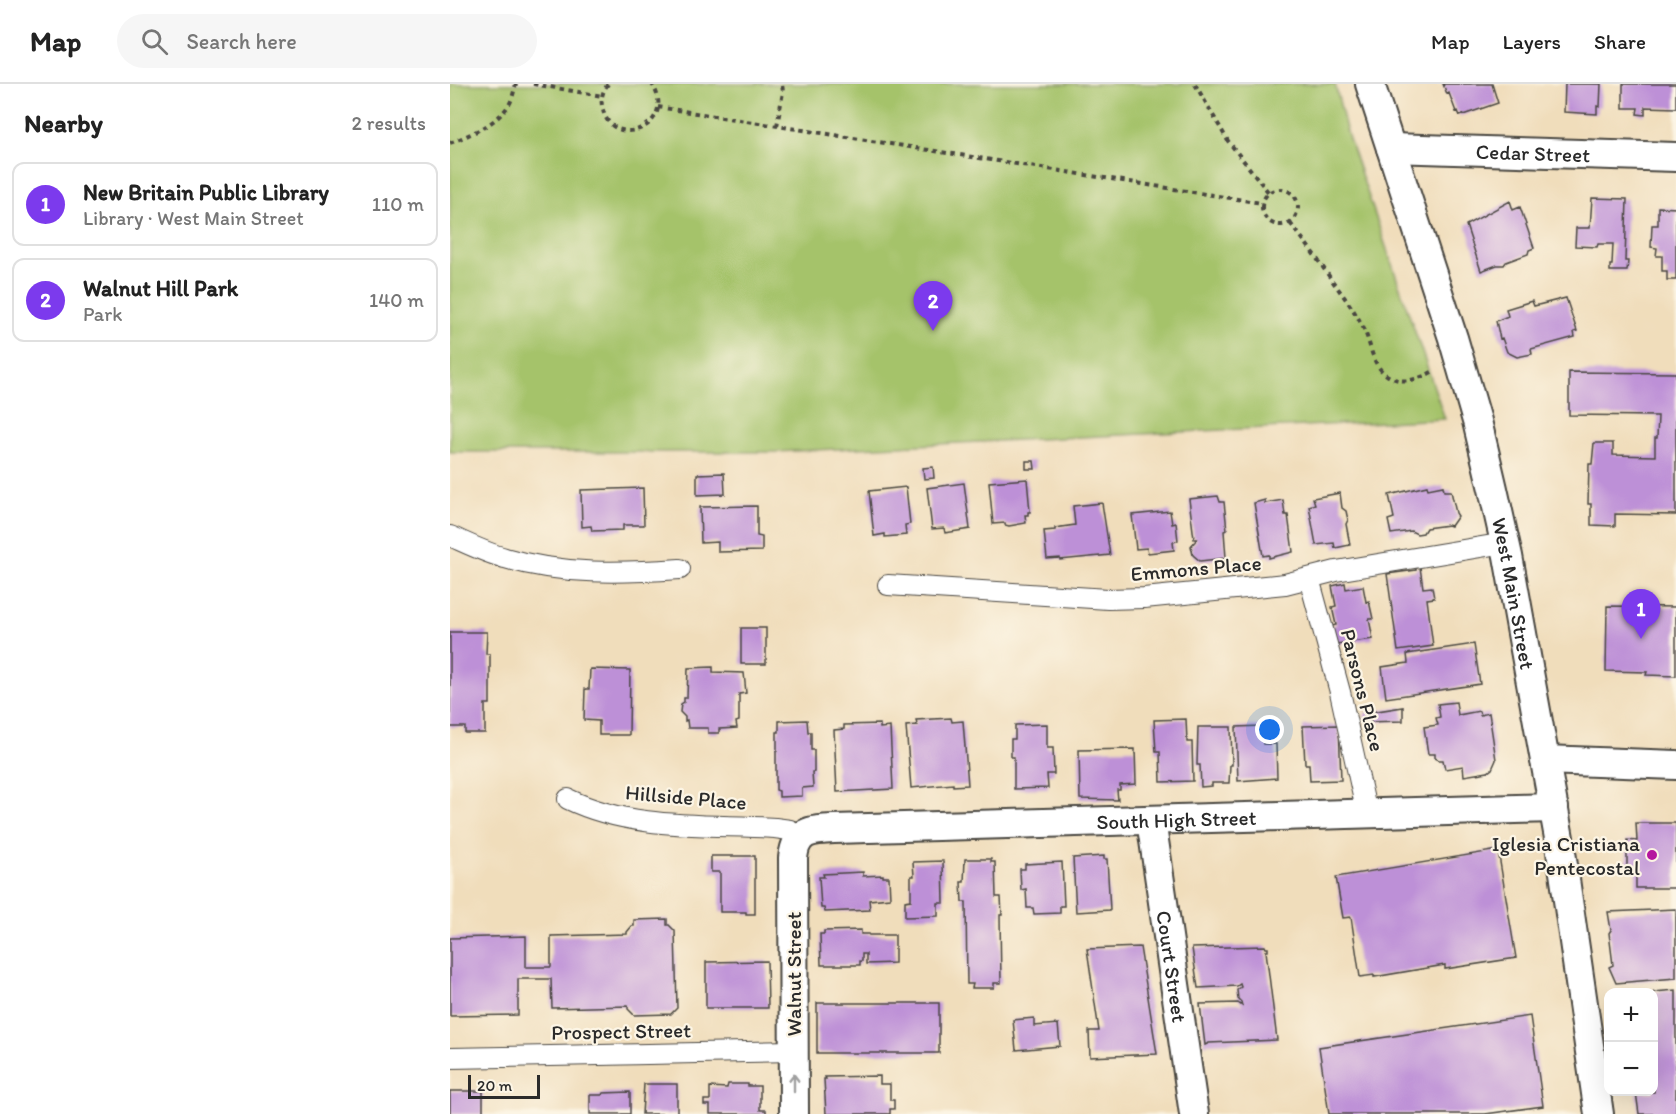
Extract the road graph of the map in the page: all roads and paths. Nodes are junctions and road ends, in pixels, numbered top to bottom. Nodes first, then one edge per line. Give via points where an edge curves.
1 (516, 84) edge
2 (533, 84) edge
3 (608, 84) edge
4 (652, 84) edge
5 (782, 84) edge
6 (1195, 84) edge
7 (1369, 84) edge
8 (602, 96) junction
9 (658, 107) junction
10 (777, 126) junction
11 (450, 143) edge
12 (1390, 148) junction
13 (1676, 157) edge
14 (1269, 192) junction
15 (1262, 203) junction
16 (1290, 223) junction
17 (1434, 371) dead end
18 (450, 536) edge
19 (1505, 543) junction
20 (680, 569) dead end
21 (1309, 578) junction
22 (888, 585) dead end
23 (1545, 760) junction
24 (1676, 765) edge
25 (568, 799) dead end
26 (1554, 808) junction
27 (1367, 814) junction
28 (1151, 820) junction
29 (801, 836) junction
30 (794, 1051) junction
31 (450, 1058) edge
32 (794, 1114) edge
33 (1194, 1114) edge
34 (1599, 1114) edge

1 - 11 path via 503,113 477,132
2 - 8 path
3 - 8 path
4 - 9 path
5 - 10 path
6 - 14 path via 1228,141
7 - 12 street, West Main Street
8 - 9 path via 604,116 610,124 629,131 647,126
9 - 10 path
10 - 15 path
12 - 13 street, Cedar Street
12 - 19 street, West Main Street via 1461,367
14 - 15 path
14 - 16 path via 1280,189 1295,197 1299,208
15 - 16 path via 1263,214 1271,224
16 - 17 path via 1353,308 1383,372 1404,381
18 - 20 street via 500,557 548,567 621,573
19 - 21 street, Emmons Place
19 - 23 street, West Main Street
21 - 22 street, Emmons Place via 1286,584 1135,599
21 - 27 street, Parsons Place
23 - 24 street
23 - 26 street, West Main Street
25 - 29 street, Hillside Place via 603,813 638,820 775,828
26 - 27 street, South High Street
26 - 34 street, West Main Street
27 - 28 street, South High Street
28 - 29 street, South High Street via 834,829
28 - 33 street, Court Street
29 - 30 street, Walnut Street via 792,869
30 - 31 street, Prospect Street
32 -> 30 street, Walnut Street

